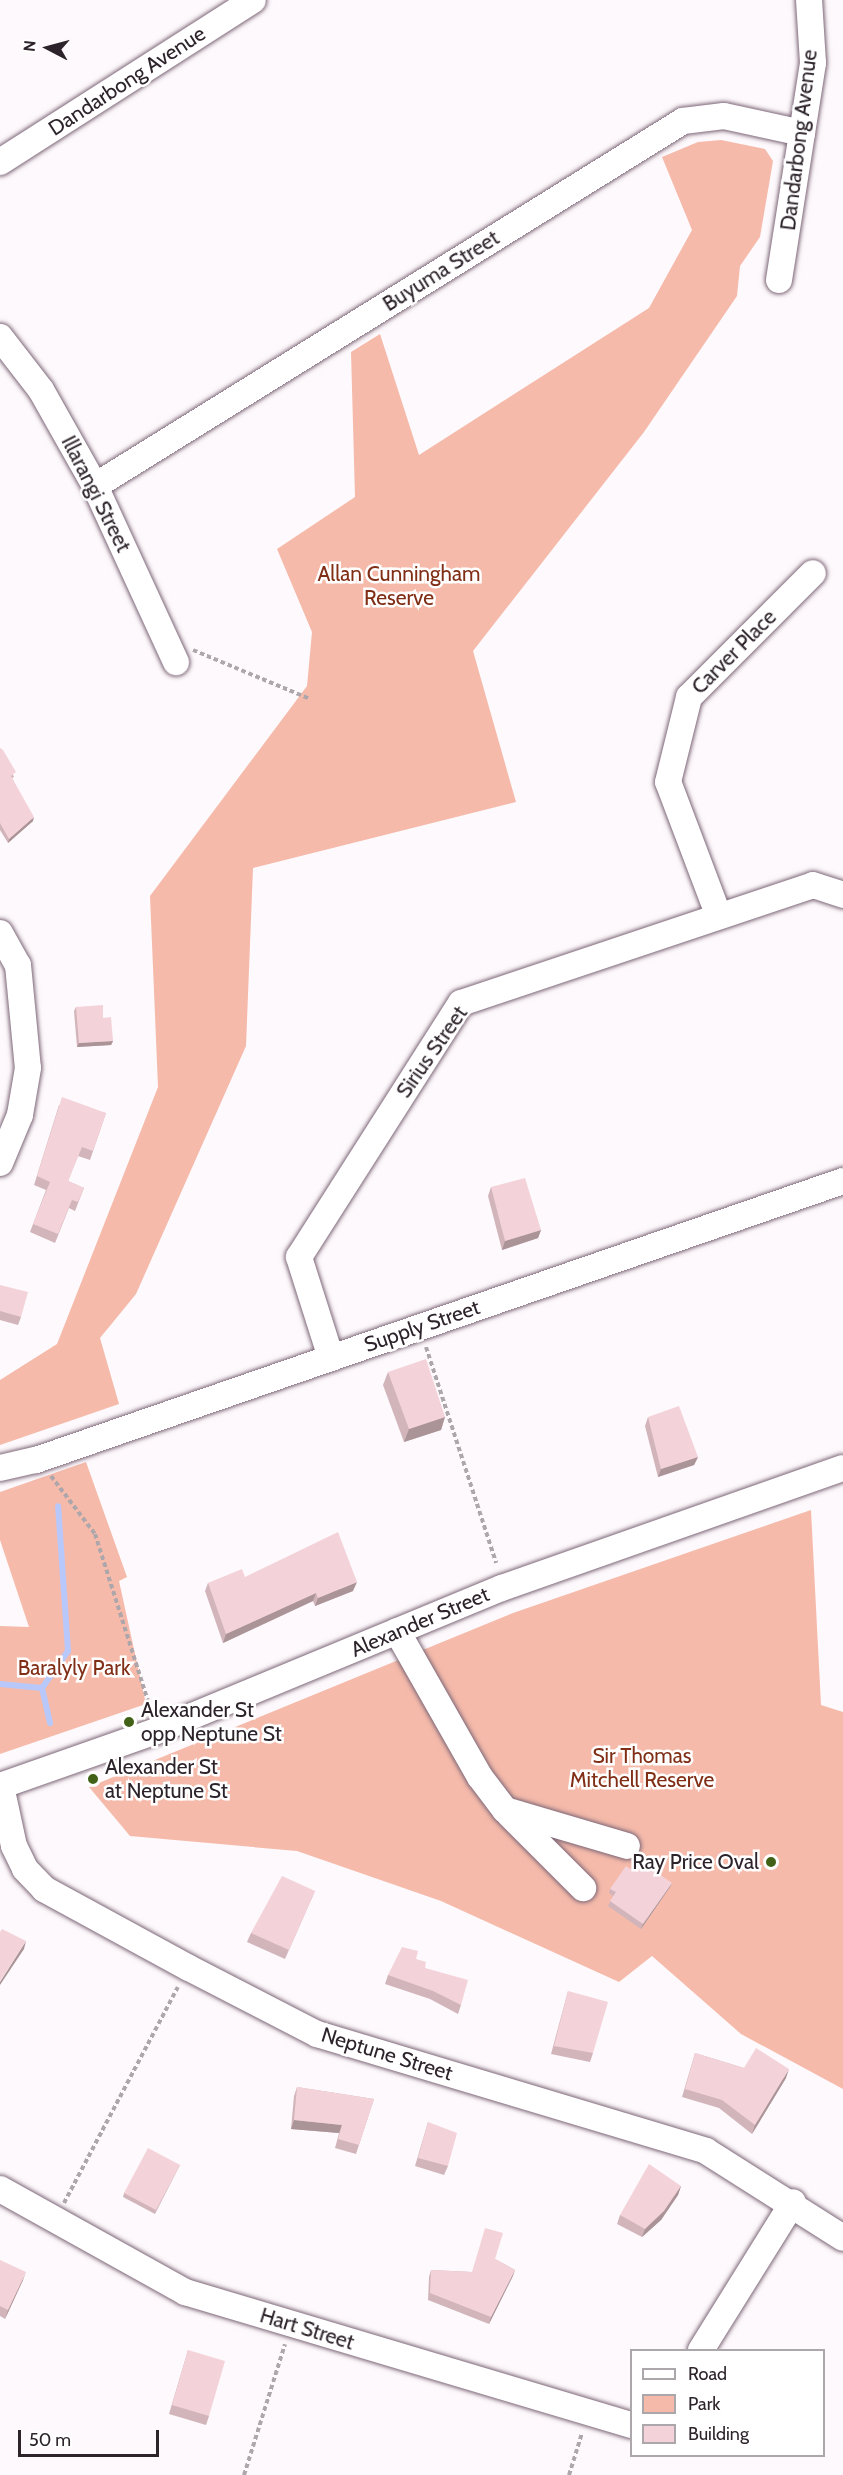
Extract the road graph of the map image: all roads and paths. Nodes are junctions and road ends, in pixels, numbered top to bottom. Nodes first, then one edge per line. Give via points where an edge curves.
1 (253, 0) edge
2 (809, 0) edge
3 (802, 133) junction
4 (0, 162) edge
5 (779, 280) dead end
6 (0, 337) edge
7 (95, 486) junction
8 (813, 573) dead end
9 (165, 638) junction
10 (176, 662) dead end
11 (310, 699) dead end
12 (843, 895) edge
13 (718, 914) junction
14 (0, 933) edge
15 (0, 1163) edge
16 (843, 1181) edge
17 (420, 1327) junction
18 (331, 1358) junction
19 (34, 1461) junction
20 (0, 1468) edge
21 (843, 1468) edge
22 (496, 1563) dead end
23 (398, 1631) junction
24 (150, 1707) dead end
25 (1, 1786) edge
26 (505, 1810) junction
27 (627, 1846) dead end
28 (583, 1888) dead end
29 (189, 1968) junction
30 (0, 2189) edge
31 (793, 2202) junction
32 (55, 2221) junction
33 (843, 2238) edge
34 (291, 2325) junction
35 (702, 2349) edge
36 (588, 2413) junction
37 (630, 2424) edge
38 (244, 2475) edge
39 (569, 2475) edge

1 - 4 street, Dandarbong Avenue
2 - 3 street, Dandarbong Avenue via 813,63
3 - 5 street, Dandarbong Avenue
3 - 7 street, Buyuma Street via 724,116 683,121
6 - 7 street, Illarangi Street via 41,390
7 - 9 street, Illarangi Street
8 - 13 street, Carver Place via 689,697 668,782
9 - 10 street, Illarangi Street
9 - 11 path
12 - 13 street, Sirius Street via 813,885
13 - 18 street, Sirius Street via 461,1003 299,1257
14 - 15 street via 18,965 28,1068 20,1115
16 - 17 street, Supply Street
17 - 18 street, Supply Street
17 - 22 path
18 - 19 street, Supply Street
19 - 20 street, Supply Street
19 - 24 path via 62,1486 95,1534
21 - 23 street, Alexander Street via 502,1588
23 - 25 street, Alexander Street via 156,1731
23 - 26 street via 480,1777
25 - 29 street, Neptune Street via 14,1846 25,1869 44,1889
26 - 27 street
26 - 28 street
29 - 31 street, Neptune Street via 317,2034 706,2151
29 - 32 path
30 - 32 street, Hart Street
31 - 33 street, Neptune Street
31 - 35 street
32 - 34 street, Hart Street via 185,2292
34 - 36 street, Hart Street
34 - 38 path
36 - 37 street, Hart Street
36 - 39 path

